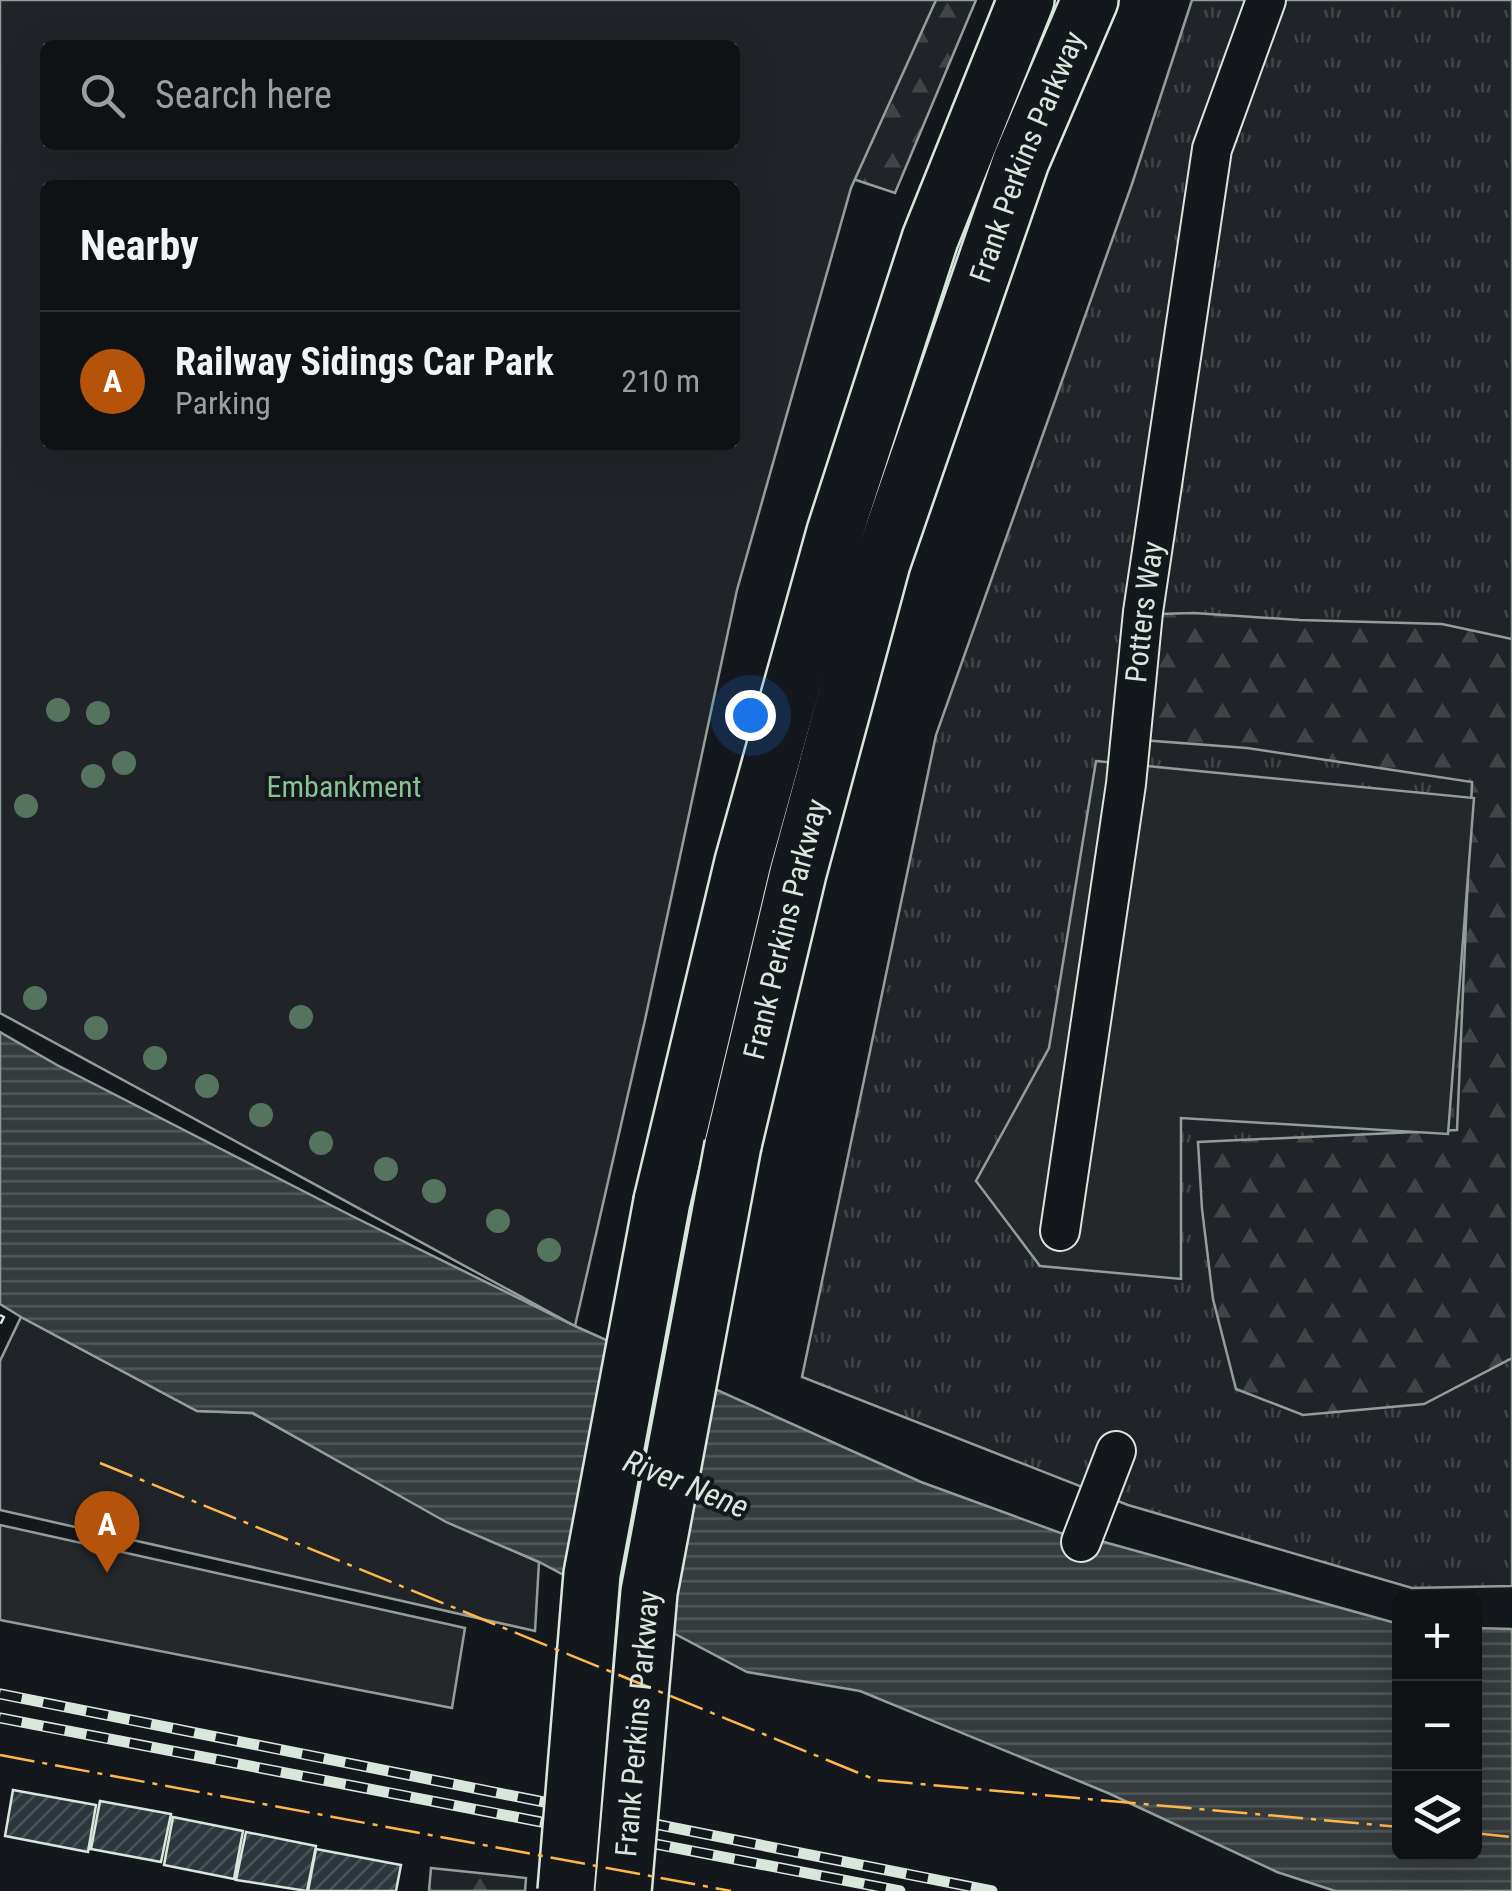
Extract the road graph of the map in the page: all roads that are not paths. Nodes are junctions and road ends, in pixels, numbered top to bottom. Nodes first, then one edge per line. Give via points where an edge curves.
1 (1026, 0) edge
2 (1090, 0) edge
3 (1266, 0) edge
4 (1060, 1231) dead end
5 (1116, 1452) dead end
6 (1081, 1542) dead end
7 (566, 1891) edge
8 (623, 1891) edge

1 - 7 highway, Frank Perkins Parkway, bridge via 930,239 834,532 744,862 662,1201 592,1574
2 - 8 highway, Frank Perkins Parkway, bridge via 1020,160 882,564 798,873 732,1145 648,1592
3 - 4 street, Potters Way via 1212,149
5 - 6 street

